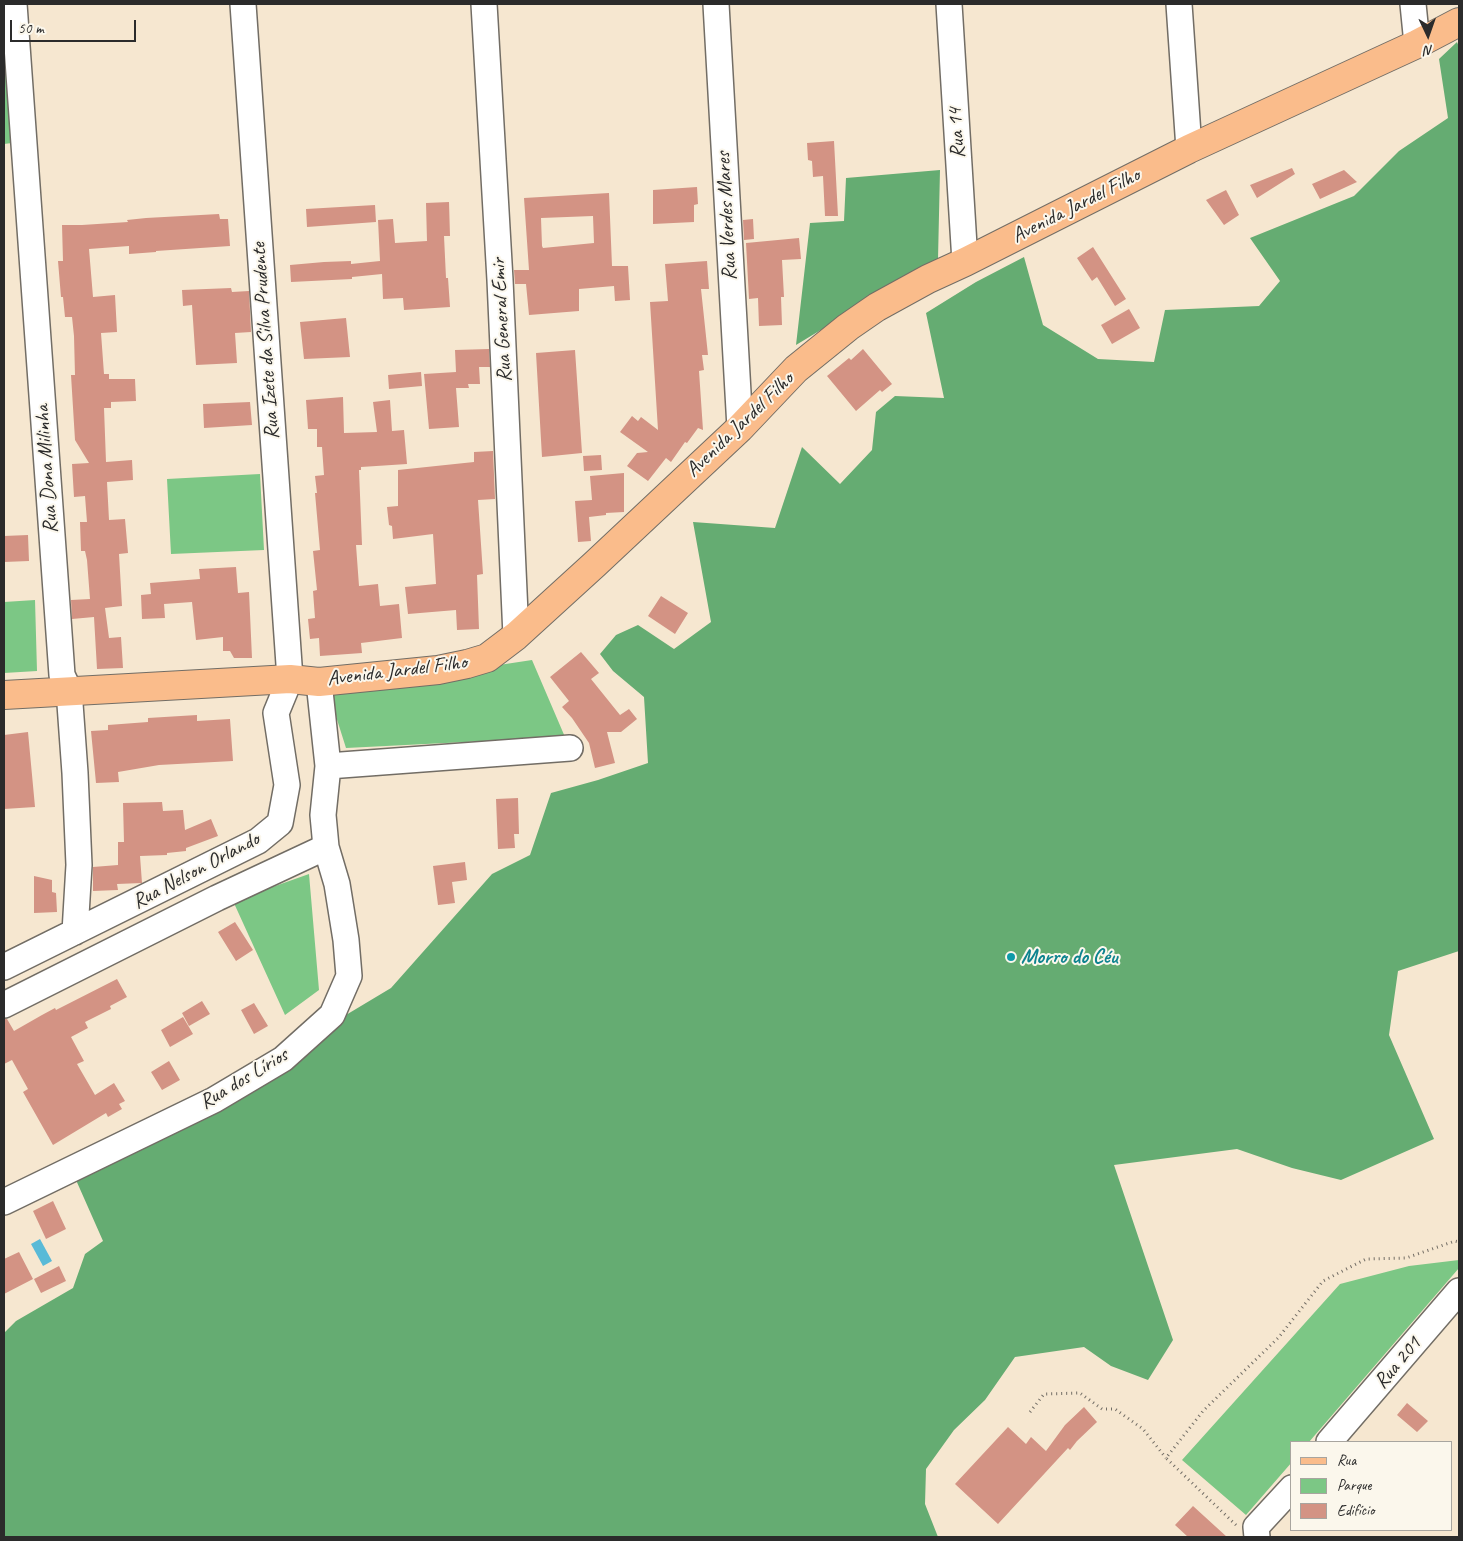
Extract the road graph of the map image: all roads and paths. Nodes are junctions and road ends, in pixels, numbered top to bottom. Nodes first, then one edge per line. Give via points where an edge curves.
1 (14, 4) edge
2 (243, 4) edge
3 (484, 4) edge
4 (716, 4) edge
5 (949, 4) edge
6 (1179, 4) edge
7 (1413, 4) edge
8 (1459, 22) edge
9 (1417, 44) junction
10 (1189, 149) junction
11 (965, 262) junction
12 (740, 428) junction
13 (516, 636) junction
14 (290, 679) junction
15 (319, 682) junction
16 (69, 690) junction
17 (4, 694) edge
18 (570, 748) dead end
19 (328, 766) junction
20 (326, 848) junction
21 (76, 932) junction
22 (4, 967) edge
23 (4, 1004) edge
24 (4, 1202) edge
25 (1459, 1242) edge
26 (1459, 1291) edge
27 (1030, 1412) dead end
28 (1332, 1438) edge
29 (1166, 1458) junction
30 (1290, 1490) edge
31 (1250, 1534) edge

1 - 16 street, Rua Dona Milinha via 62,675
2 - 14 street, Rua Izete da Silva Prudente
3 - 13 street, Rua General Emir via 500,270
4 - 12 street, Rua Verdes Mares
5 - 11 street, Rua 14
6 - 10 street
7 - 9 street
8 - 9 main road, Avenida Jardel Filho
9 - 10 main road, Avenida Jardel Filho
10 - 11 main road, Avenida Jardel Filho
11 - 12 main road, Avenida Jardel Filho via 928,278 848,327 796,369
12 - 13 main road, Avenida Jardel Filho
13 - 15 main road, Avenida Jardel Filho via 487,658 467,664
14 - 15 main road, Avenida Jardel Filho
14 - 16 main road, Avenida Jardel Filho
14 - 21 street, Rua Nelson Orlando via 276,713 287,785 280,823 258,841
15 - 19 street, Rua dos Lírios
16 - 17 main road, Avenida Jardel Filho
16 - 21 street, Rua Dona Milinha via 79,865
18 - 19 street
19 - 20 street, Rua dos Lírios via 323,815
20 - 23 street, Rua Nelson Orlando via 208,902
20 - 24 street, Rua dos Lírios via 337,884 349,976 332,1015 283,1059 214,1100
21 - 22 street, Rua Nelson Orlando
25 - 29 path via 1406,1258 1366,1259 1323,1281 1279,1337 1203,1411
26 - 28 street, Rua 201
27 - 29 path via 1044,1394 1080,1393 1102,1409 1115,1409 1142,1429
29 - 31 path
30 - 31 street

